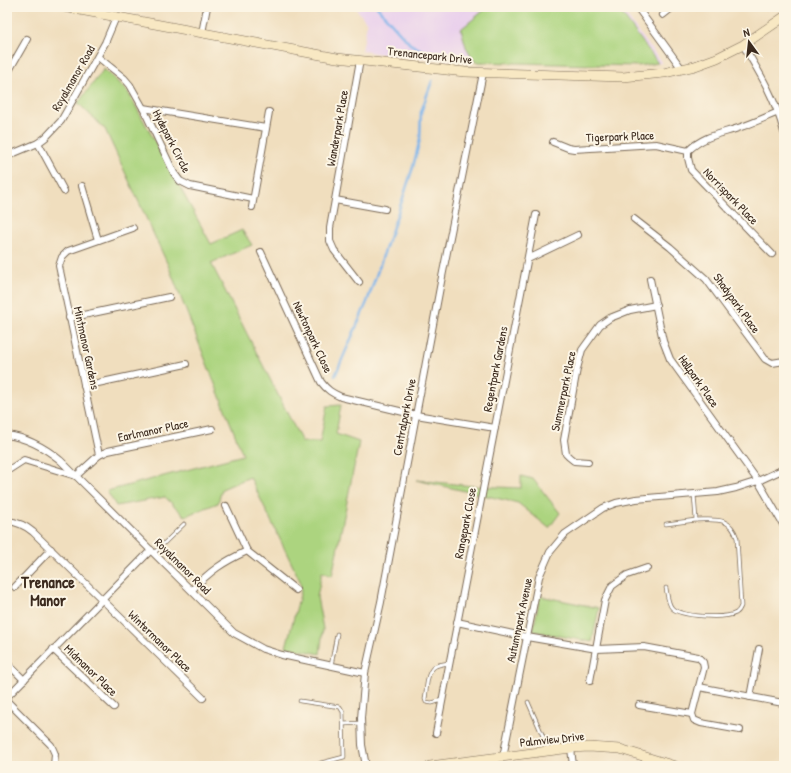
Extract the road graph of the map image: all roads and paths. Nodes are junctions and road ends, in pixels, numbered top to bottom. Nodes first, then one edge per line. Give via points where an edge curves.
1 (64, 7) edge
2 (207, 7) edge
3 (637, 7) edge
4 (673, 7) edge
5 (662, 15) dead end
6 (116, 17) junction
7 (784, 17) edge
8 (202, 33) junction
9 (27, 39) dead end
10 (743, 45) junction
11 (98, 57) junction
12 (360, 60) junction
13 (682, 69) junction
14 (483, 73) junction
15 (7, 74) edge
16 (143, 108) junction
17 (781, 111) edge
18 (269, 112) dead end
19 (266, 128) junction
20 (784, 132) edge
21 (553, 142) dead end
22 (38, 143) junction
23 (688, 150) junction
24 (7, 156) edge
25 (82, 186) dead end
26 (64, 191) dead end
27 (253, 199) junction
28 (335, 200) junction
29 (252, 207) dead end
30 (385, 209) dead end
31 (536, 216) dead end
32 (634, 219) dead end
33 (133, 228) dead end
34 (578, 235) dead end
35 (98, 240) junction
36 (261, 252) dead end
37 (772, 254) dead end
38 (528, 259) junction
39 (650, 280) dead end
40 (359, 282) dead end
41 (169, 297) dead end
42 (656, 305) junction
43 (70, 318) junction
44 (784, 361) edge
45 (186, 364) dead end
46 (84, 386) junction
47 (416, 415) junction
48 (495, 428) junction
49 (212, 429) dead end
50 (7, 435) edge
51 (99, 455) junction
52 (588, 462) dead end
53 (784, 469) edge
54 (7, 471) edge
55 (76, 476) junction
56 (758, 481) junction
57 (694, 494) junction
58 (226, 506) dead end
59 (696, 520) junction
60 (7, 521) edge
61 (184, 524) dead end
62 (666, 524) dead end
63 (784, 526) edge
64 (51, 549) junction
65 (153, 551) junction
66 (247, 551) junction
67 (647, 568) dead end
68 (14, 586) dead end
69 (666, 588) dead end
70 (192, 590) junction
71 (296, 590) dead end
72 (102, 600) junction
73 (457, 622) junction
74 (337, 634) dead end
75 (527, 637) junction
76 (596, 649) junction
77 (760, 649) dead end
78 (54, 650) junction
79 (7, 663) edge
80 (449, 663) junction
81 (331, 666) junction
82 (365, 673) junction
83 (24, 680) junction
84 (590, 681) dead end
85 (699, 687) junction
86 (7, 697) edge
87 (750, 697) junction
88 (203, 698) dead end
89 (442, 700) junction
90 (7, 701) edge
91 (300, 701) dead end
92 (528, 702) dead end
93 (783, 703) dead end
94 (639, 705) dead end
95 (114, 707) dead end
96 (692, 714) junction
97 (361, 723) junction
98 (344, 724) junction
99 (740, 730) dead end
100 (436, 733) dead end
101 (570, 748) junction
102 (549, 751) junction
103 (503, 757) junction
104 (54, 766) edge
105 (316, 766) edge
106 (366, 766) edge
107 (430, 766) edge
108 (573, 766) edge
109 (675, 766) edge

1 - 6 street, Trenancepark Drive
2 - 8 street
3 - 13 street
4 - 5 street
6 - 8 street, Trenancepark Drive
6 - 11 street, Royalmanor Road
7 - 10 street, Trenancepark Drive
8 - 12 street, Trenancepark Drive
9 - 15 street
10 - 13 street, Trenancepark Drive via 717,58
10 - 17 street
11 - 16 street, Hydepark Circle via 127,82
11 - 22 street, Royalmanor Road via 61,121
12 - 14 street, Trenancepark Drive
12 - 28 street, Wanderpark Place
13 - 14 street, Trenancepark Drive via 623,78
14 - 47 street, Centralpark Drive
16 - 19 street, Hydepark Circle
16 - 27 street, Hydepark Circle via 180,181 190,186
17 - 20 street
17 - 23 street via 701,140
18 - 19 street
19 - 27 street
21 - 23 street, Tigerpark Place via 568,148 656,144
22 - 24 street, Royalmanor Road
22 - 26 street
23 - 37 street, Norrispark Place via 691,170
25 - 35 street
27 - 29 street
28 - 30 street
28 - 40 street, Wanderpark Place via 330,241
31 - 38 street, Regentpark Gardens
32 - 44 street, Shadypark Place via 706,279 765,359 772,362
33 - 35 street, Mintmanor Gardens
34 - 38 street
35 - 43 street, Mintmanor Gardens via 68,251 60,260 59,272
36 - 47 street, Newtonpark Close via 326,388 333,394
38 - 48 street, Regentpark Gardens
39 - 42 street, Hallpark Place
41 - 43 street
42 - 52 street, Summerpark Place via 630,310 610,318 600,325 582,350 564,440 569,458
42 - 56 street, Hallpark Place via 663,341 670,358
43 - 46 street, Mintmanor Gardens
45 - 46 street
46 - 51 street, Mintmanor Gardens
47 - 48 street, Regentpark Gardens
47 - 82 street, Centralpark Drive
48 - 73 street, Rangepark Close
49 - 51 street, Earlmanor Place
50 - 55 street, Royalmanor Road via 30,440 60,460
51 - 55 street
53 - 56 street, Autumnpark Avenue
54 - 55 street via 24,460
55 - 65 street, Royalmanor Road
56 - 57 street, Autumnpark Avenue via 736,488
56 - 63 street, Hallpark Place
57 - 59 lane
57 - 75 street, Autumnpark Avenue via 636,500 603,508 565,534 550,552 539,577
58 - 66 street
59 - 62 lane
59 - 69 lane via 724,521 733,528 737,538 741,606 729,616 715,617 678,611 671,608
60 - 64 street, Wintermanor Place via 24,525
61 - 65 lane
64 - 68 street
64 - 72 street, Wintermanor Place
65 - 70 street, Royalmanor Road
65 - 72 street
66 - 70 street via 216,567
66 - 71 street
67 - 76 street via 627,575 612,586 605,600
70 - 81 street, Royalmanor Road via 234,633 263,649
72 - 78 street
72 - 88 street, Wintermanor Place
73 - 75 street
73 - 80 street, Rangepark Close
74 - 81 lane
75 - 76 street
75 - 103 street, Autumnpark Avenue
76 - 84 street
76 - 85 street via 644,647 698,657 704,667
77 - 87 street
78 - 83 street
78 - 95 street, Midmanor Place
79 - 83 street
80 - 89 street, Rangepark Close
80 - 89 lane via 437,665 429,675 426,702
81 - 82 street, Royalmanor Road
82 - 97 street, Centralpark Drive
83 - 86 street
85 - 87 street
85 - 96 street
87 - 93 street
89 - 100 street, Rangepark Close
90 - 104 street via 51,745 55,754
91 - 98 lane via 340,707
92 - 102 lane
94 - 96 street
96 - 99 street via 698,722
97 - 98 lane
97 - 106 street, Centralpark Drive
98 - 105 lane via 344,757
101 - 102 street, Palmview Drive
101 - 108 street
101 - 109 street, Palmview Drive via 620,749
102 - 103 street, Palmview Drive
103 - 107 street, Palmview Drive

